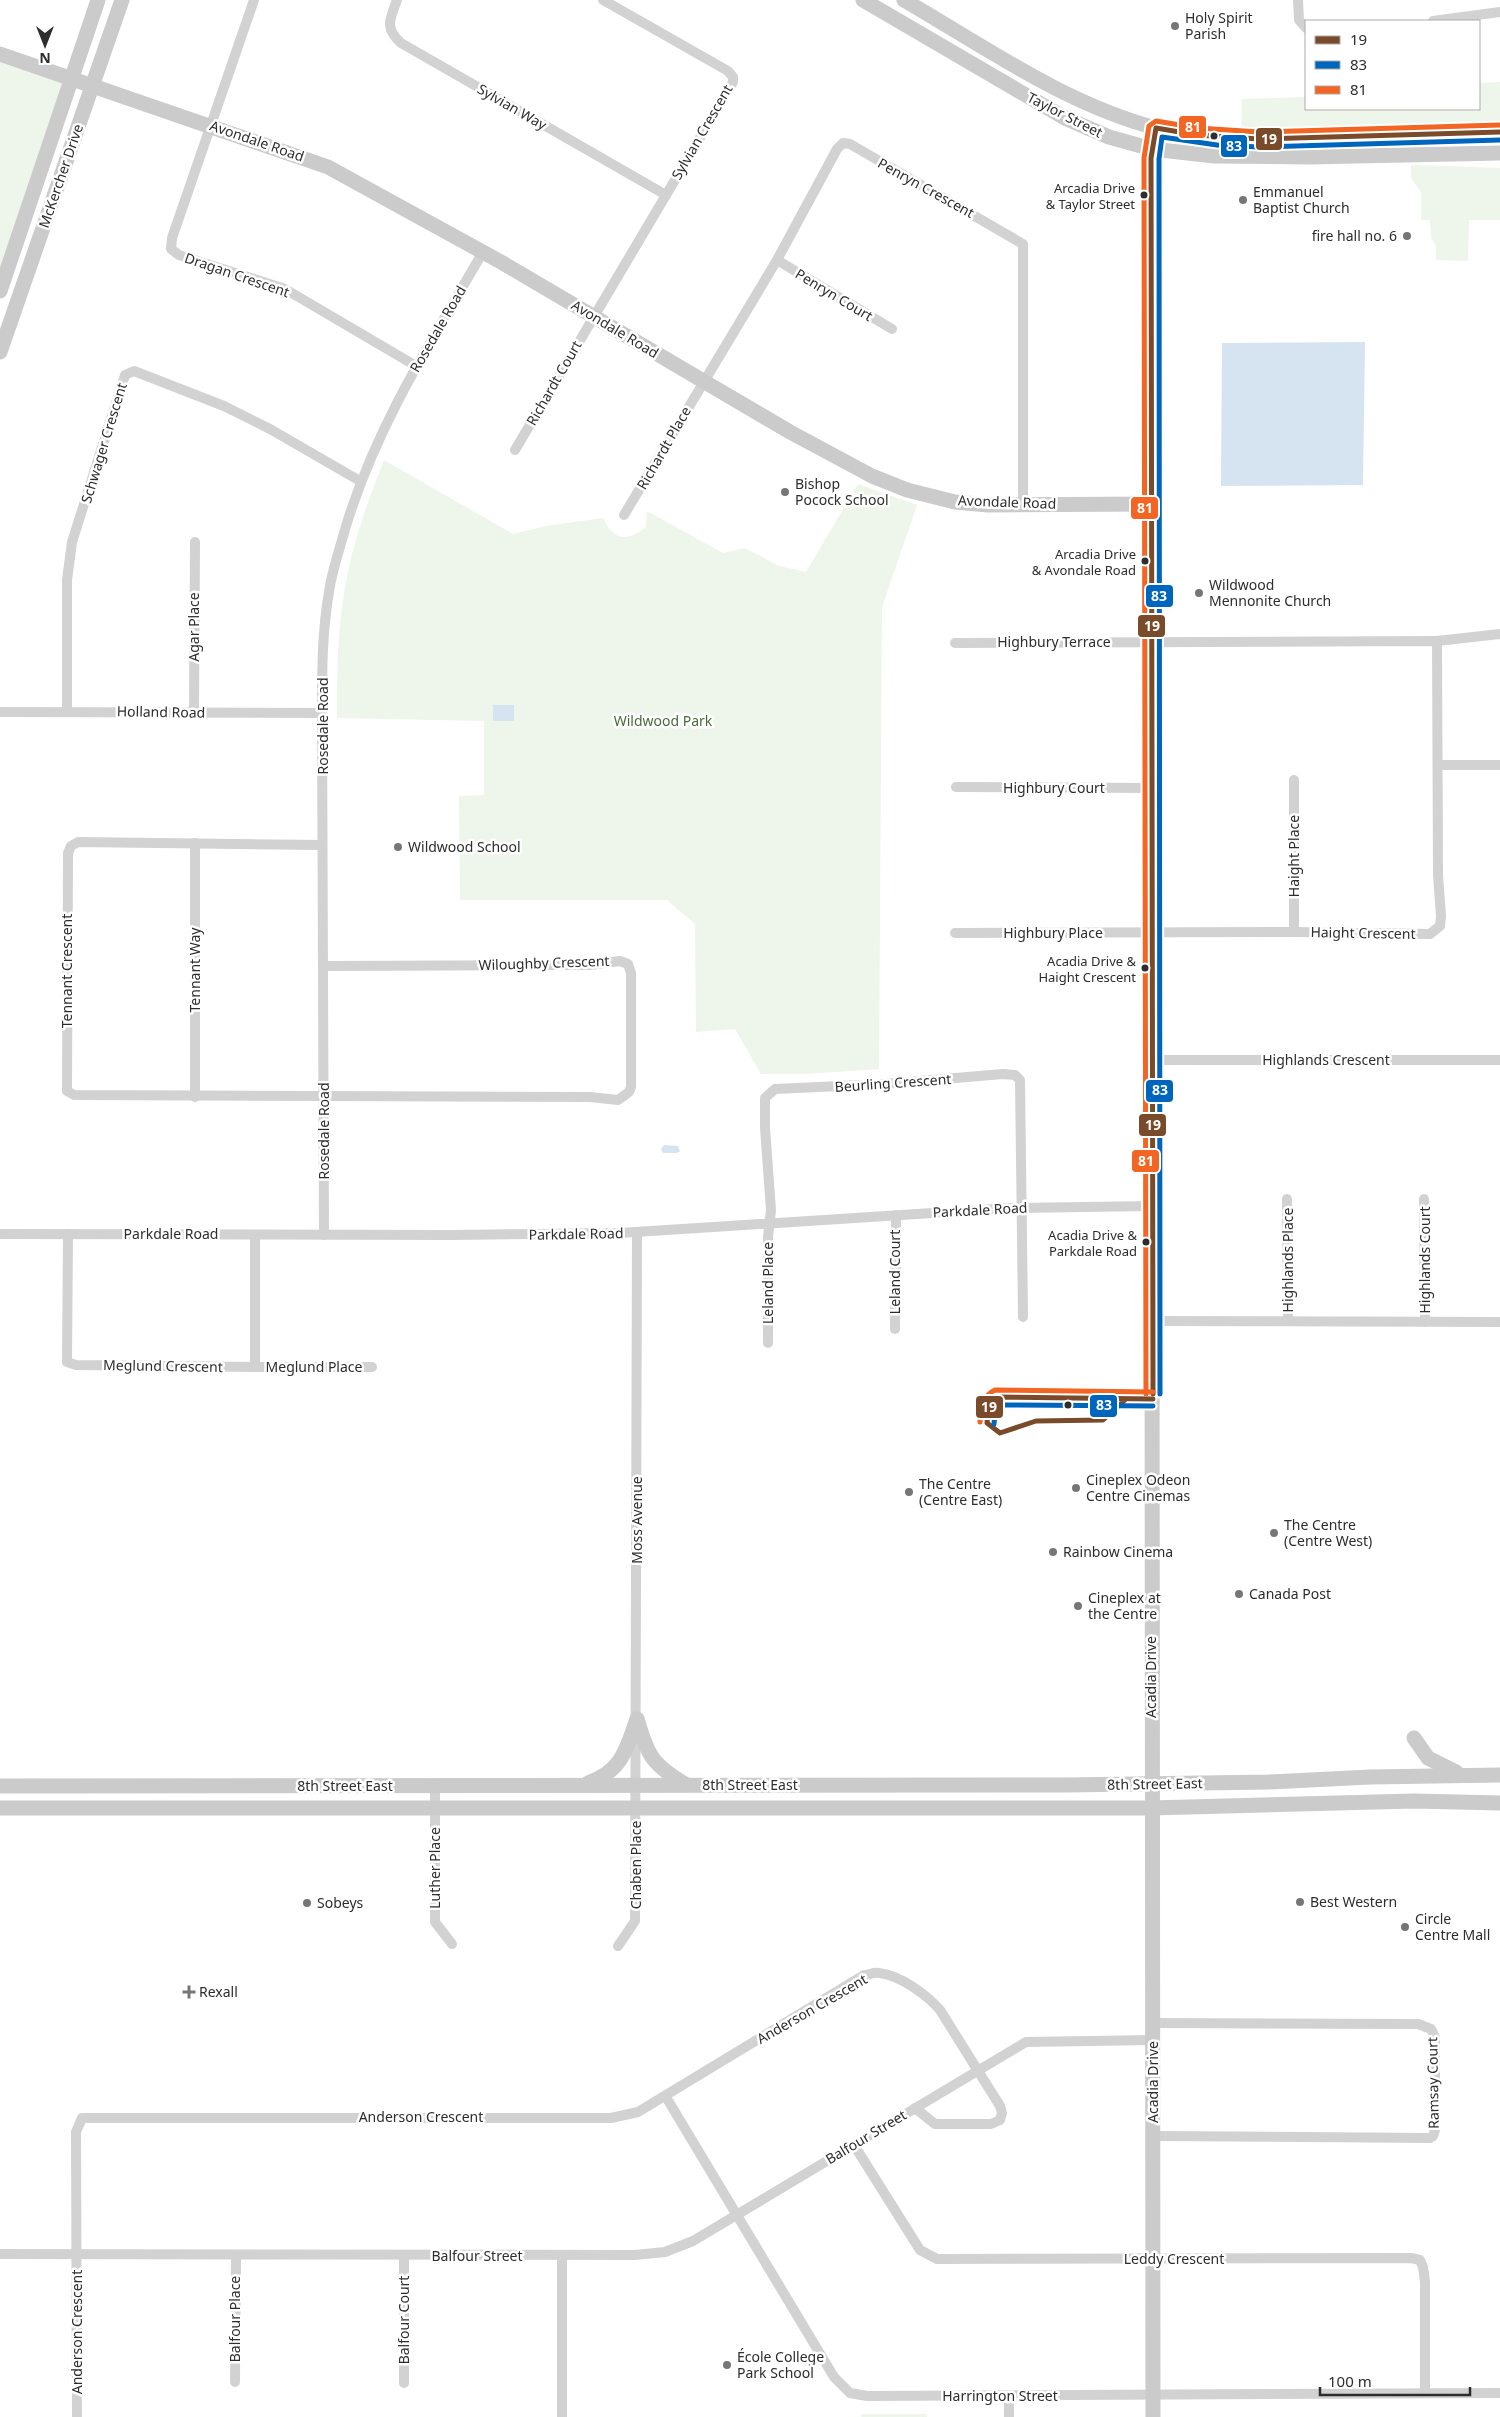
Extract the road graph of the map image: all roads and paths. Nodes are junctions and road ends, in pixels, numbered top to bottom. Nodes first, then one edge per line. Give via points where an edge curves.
1 (98, 0) edge
2 (122, 0) edge
3 (254, 0) edge
4 (397, 0) edge
5 (603, 0) edge
6 (863, 0) edge
7 (904, 0) edge
8 (1298, 0) edge
9 (1500, 12) edge
10 (1440, 20) edge
11 (1305, 27) edge
12 (0, 54) edge
13 (72, 78) junction
14 (92, 85) junction
15 (212, 125) junction
16 (1156, 128) junction
17 (1500, 132) edge
18 (1152, 149) junction
19 (1500, 153) edge
20 (666, 195) junction
21 (483, 252) junction
22 (777, 260) junction
23 (0, 291) edge
24 (595, 317) junction
25 (892, 330) dead end
26 (0, 352) edge
27 (416, 366) junction
28 (703, 382) junction
29 (515, 450) dead end
30 (360, 481) junction
31 (1023, 504) junction
32 (1151, 504) junction
33 (624, 515) dead end
34 (195, 542) dead end
35 (1500, 634) edge
36 (1437, 641) junction
37 (1153, 642) junction
38 (955, 643) dead end
39 (67, 711) junction
40 (0, 712) edge
41 (194, 712) junction
42 (322, 713) junction
43 (1438, 765) junction
44 (1500, 765) edge
45 (1294, 780) dead end
46 (956, 788) dead end
47 (1152, 788) junction
48 (195, 842) junction
49 (322, 844) junction
50 (1294, 932) junction
51 (955, 933) dead end
52 (1152, 933) junction
53 (324, 966) junction
54 (1152, 1060) junction
55 (1500, 1060) edge
56 (195, 1096) junction
57 (324, 1098) junction
58 (1424, 1198) dead end
59 (1287, 1199) dead end
60 (1152, 1206) junction
61 (1022, 1207) junction
62 (896, 1215) junction
63 (769, 1224) junction
64 (637, 1233) junction
65 (0, 1234) edge
66 (68, 1234) junction
67 (255, 1235) junction
68 (324, 1235) junction
69 (1023, 1317) dead end
70 (1153, 1321) junction
71 (1288, 1321) junction
72 (1425, 1322) junction
73 (1500, 1322) edge
74 (895, 1329) dead end
75 (768, 1343) dead end
76 (255, 1367) junction
77 (372, 1367) dead end
78 (637, 1719) junction
79 (1414, 1738) dead end
80 (1500, 1774) edge
81 (1462, 1775) junction
82 (0, 1781) edge
83 (1151, 1784) junction
84 (582, 1785) junction
85 (636, 1785) junction
86 (686, 1785) junction
87 (0, 1786) edge
88 (31, 1786) junction
89 (435, 1786) junction
90 (1500, 1803) edge
91 (0, 1808) edge
92 (636, 1808) junction
93 (1151, 1808) junction
94 (434, 1809) junction
95 (452, 1944) dead end
96 (618, 1946) dead end
97 (1153, 2023) junction
98 (1153, 2040) junction
99 (977, 2070) junction
100 (666, 2097) junction
101 (915, 2108) junction
102 (1154, 2136) junction
103 (854, 2145) junction
104 (737, 2214) junction
105 (0, 2254) edge
106 (77, 2255) junction
107 (236, 2256) junction
108 (404, 2256) junction
109 (562, 2256) junction
110 (1153, 2259) junction
111 (235, 2382) dead end
112 (404, 2383) dead end
113 (1500, 2393) edge
114 (1153, 2394) junction
115 (1425, 2394) junction
116 (1009, 2397) junction
117 (77, 2417) edge
118 (562, 2417) edge
119 (1009, 2417) edge
120 (1153, 2417) edge

1 - 13 main road, McKercher Drive
2 - 14 main road, McKercher Drive
3 - 15 street
4 - 20 street, Sylvian Way via 389,22 392,35 401,43
5 - 20 street, Sylvian Crescent via 728,71 733,77 731,87
6 - 18 main road, Taylor Street via 1065,118 1109,137
7 - 16 main road, Taylor Street via 1074,98
8 - 11 street via 1299,20
9 - 10 street
12 - 13 main road, Avondale Road
13 - 14 main road, Avondale Road
13 - 23 main road, McKercher Drive
14 - 15 main road, Avondale Road
14 - 26 main road, McKercher Drive
15 - 21 main road, Avondale Road via 328,167
15 - 27 street, Dragan Crescent via 172,238 171,249 179,255 285,289
16 - 17 main road, Taylor Street via 1238,140
16 - 18 main road, Acadia Drive
18 - 19 main road, Taylor Street via 1214,156 1293,157
18 - 32 main road, Acadia Drive
20 - 24 street, Sylvian Crescent
21 - 24 main road, Avondale Road
21 - 27 street, Rosedale Road
22 - 25 street, Penryn Court
22 - 28 street, Penryn Crescent
22 - 31 street, Penryn Crescent via 843,143 850,144 1023,244
24 - 28 main road, Avondale Road
24 - 29 street, Richardt Court
27 - 30 street, Rosedale Road
28 - 31 main road, Avondale Road via 855,467 907,490 956,502
28 - 33 street, Richardt Place
30 - 39 street, Schwager Crescent via 224,406 134,371 125,375 72,542 67,580
30 - 42 street, Rosedale Road via 329,590 323,642
31 - 32 main road, Avondale Road
32 - 37 main road, Acadia Drive
34 - 41 street, Agar Place
35 - 36 street
36 - 37 street
36 - 43 street, Haight Crescent
37 - 38 street, Highbury Terrace
37 - 47 main road, Acadia Drive
39 - 40 street, Holland Road
39 - 41 street, Holland Road
41 - 42 street, Holland Road
42 - 49 street, Rosedale Road
43 - 44 street
43 - 50 street, Haight Crescent via 1441,916 1436,931 1430,934
45 - 50 street, Haight Place
46 - 47 street, Highbury Court
47 - 52 main road, Acadia Drive
48 - 49 street, Tennant Crescent
48 - 56 street, Tennant Way
48 - 56 street, Tennant Crescent via 78,842 71,846 68,853 67,1067 67,1091 74,1095
49 - 53 street, Rosedale Road
50 - 52 street, Haight Crescent
51 - 52 street, Highbury Place
52 - 54 main road, Acadia Drive
53 - 57 street, Rosedale Road
53 - 57 street, Wiloughby Crescent via 590,965 620,961 628,964 631,973 631,1087 618,1100 590,1097
54 - 55 street, Highlands Crescent
54 - 60 main road, Acadia Drive
56 - 57 street, Tennant Crescent
57 - 68 street, Rosedale Road
58 - 72 street, Highlands Court
59 - 71 street, Highlands Place
60 - 61 street, Parkdale Road
60 - 70 main road, Acadia Drive
61 - 62 street, Parkdale Road
61 - 63 street, Beurling Crescent via 1022,1086 1015,1075 775,1089 765,1098
61 - 69 street
62 - 63 street, Parkdale Road
62 - 74 street, Leland Court
63 - 64 street, Parkdale Road
63 - 75 street, Leland Place
64 - 68 street, Parkdale Road
64 - 78 street, Moss Avenue
65 - 66 street, Parkdale Road
66 - 67 street, Parkdale Road
66 - 76 street, Meglund Crescent via 67,1362 76,1365
67 - 68 street, Parkdale Road
67 - 76 street
70 - 71 street
70 - 83 main road, Acadia Drive
71 - 72 street
72 - 73 street
76 - 77 street, Meglund Place
78 - 84 main road via 618,1766
78 - 85 street, Moss Avenue
78 - 86 main road via 654,1761 662,1771
79 - 81 main road via 1428,1758
80 - 81 main road, 8th Street East
81 - 83 main road, 8th Street East
82 - 88 main road
83 - 86 main road, 8th Street East
83 - 93 main road, Acadia Drive
84 - 85 main road, 8th Street East
84 - 89 main road, 8th Street East
85 - 86 main road, 8th Street East
85 - 92 street, Moss Avenue
87 - 88 main road, 8th Street East
88 - 89 main road, 8th Street East
89 - 94 street, Luther Place
90 - 93 main road, 8th Street East via 1414,1801
91 - 94 main road, 8th Street East
92 - 93 main road, 8th Street East
92 - 94 main road, 8th Street East
92 - 96 street, Chaben Place via 635,1921
93 - 97 main road, Acadia Drive
94 - 95 street, Luther Place via 435,1922
97 - 98 main road, Acadia Drive
97 - 102 street, Ramsay Court via 1418,2024 1431,2029 1435,2037 1435,2130 1430,2138
98 - 99 street, Balfour Street via 1026,2042
98 - 102 main road, Acadia Drive
99 - 100 street, Anderson Crescent via 931,2000 894,1977 878,1973 864,1975
99 - 101 street, Balfour Street
99 - 101 street, Balfour Street via 1000,2106 1002,2114 996,2123 935,2124
100 - 104 street, Harrington Street
100 - 106 street, Anderson Crescent via 638,2112 611,2118 82,2118 76,2132
101 - 103 street, Balfour Street
102 - 110 main road, Acadia Drive
103 - 104 street, Balfour Street
103 - 110 street, Leddy Crescent via 914,2242 926,2255 937,2259
104 - 109 street, Balfour Street via 693,2241 665,2252
104 - 116 street, Harrington Street via 834,2378 850,2394
105 - 106 street, Balfour Street
106 - 107 street, Balfour Street
106 - 117 street, Anderson Crescent
107 - 108 street, Balfour Street
107 - 111 street, Balfour Place
108 - 109 street, Balfour Street
108 - 112 street, Balfour Court
109 - 118 street
110 - 114 main road, Acadia Drive
110 - 115 street, Leddy Crescent via 1420,2260 1424,2274
113 - 115 street, Harrington Street
114 - 115 street, Harrington Street
114 - 116 street, Harrington Street
114 - 120 main road, Acadia Drive
116 - 119 street

